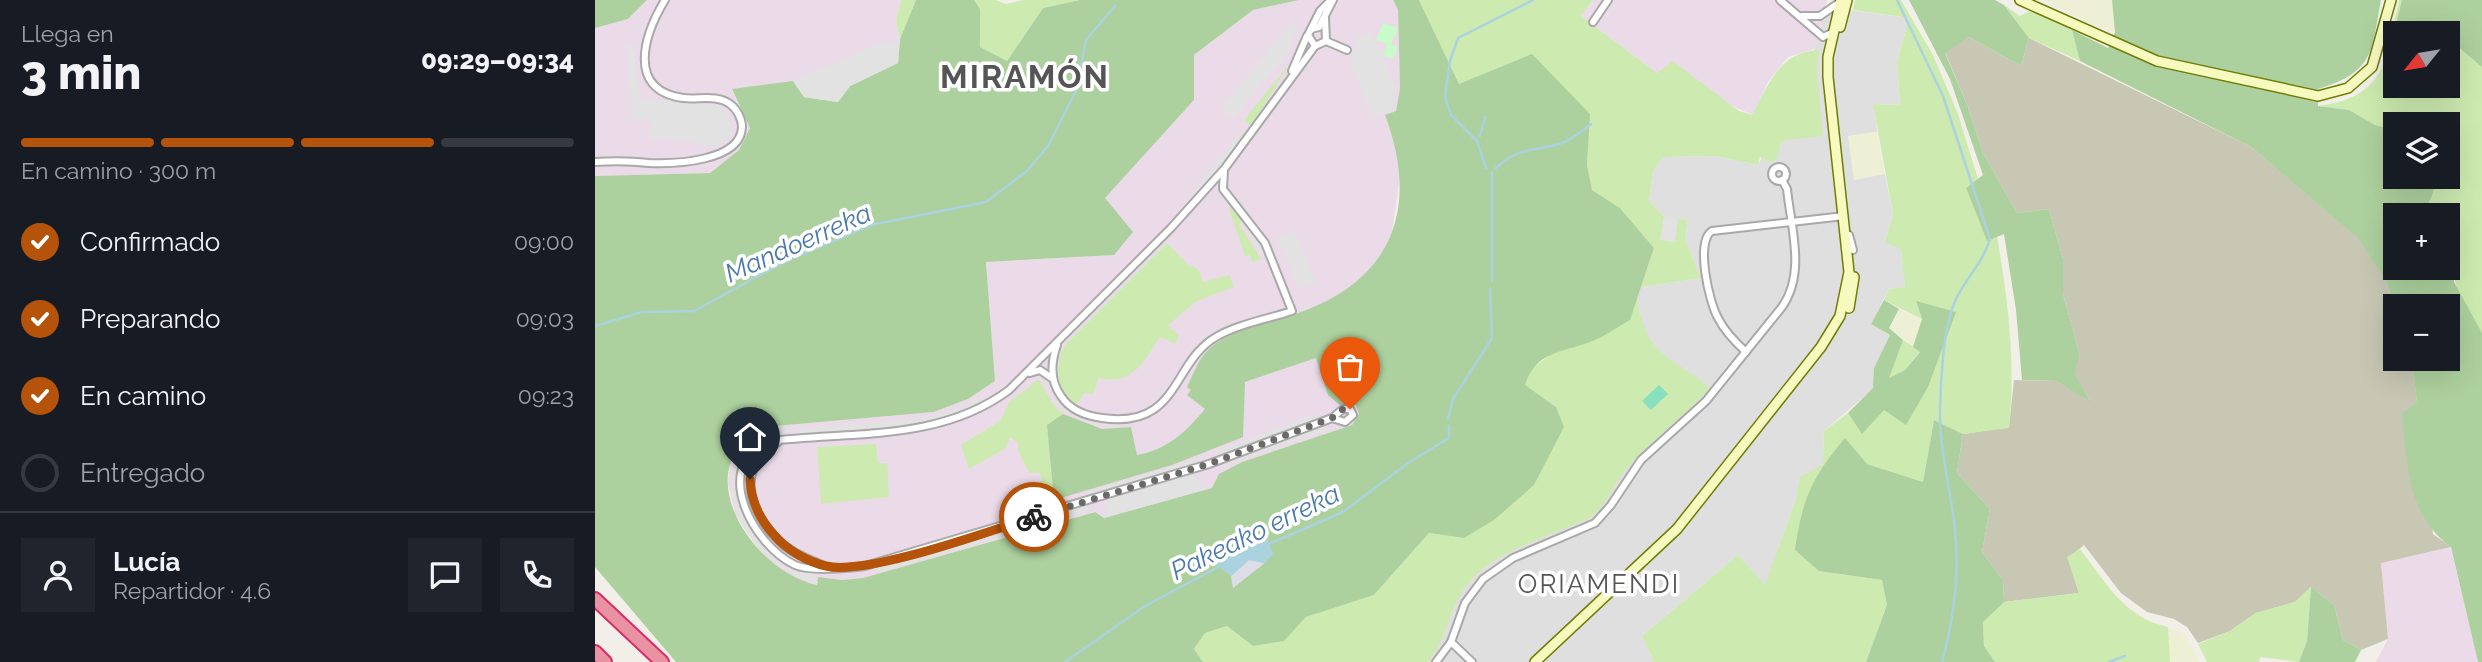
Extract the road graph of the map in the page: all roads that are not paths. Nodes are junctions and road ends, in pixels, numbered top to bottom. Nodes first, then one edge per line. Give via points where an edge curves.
1 (665, 0) edge
2 (1332, 0) edge
3 (1608, 0) edge
4 (1780, 0) edge
5 (2020, 0) edge
6 (2031, 0) edge
7 (2391, 0) edge
8 (1842, 1) edge
9 (2052, 12) junction
10 (1801, 16) junction
11 (1842, 19) junction
12 (1593, 22) dead end
13 (1322, 29) junction
14 (1816, 31) junction
15 (1309, 32) junction
16 (1832, 33) junction
17 (1326, 41) junction
18 (1315, 46) junction
19 (1347, 50) dead end
20 (1828, 57) junction
21 (1291, 76) junction
22 (595, 162) edge
23 (1225, 168) junction
24 (1782, 180) dead end
25 (1847, 197) junction
26 (1844, 216) junction
27 (1790, 222) junction
28 (1853, 250) junction
29 (1057, 343) junction
30 (1746, 352) junction
31 (1023, 378) junction
32 (1053, 379) junction
33 (1332, 418) dead end
34 (783, 440) junction
35 (1677, 529) junction
36 (826, 566) junction
37 (595, 599) edge
38 (1451, 642) junction
39 (595, 653) edge
40 (605, 662) edge
41 (662, 662) edge
42 (1436, 662) edge
43 (1472, 662) edge
44 (1535, 662) edge

1 - 22 street via 647,40 645,69 651,81 672,95 731,104 740,119 741,134 730,148 697,160
2 - 13 street
2 - 15 street
3 - 12 street
4 - 10 street
5 - 9 street
6 - 9 street
7 - 9 street via 2372,67 2348,88 2318,96 2157,61
8 - 10 street via 1820,16
8 - 11 street
8 - 16 street
10 - 14 street
11 - 16 street
11 - 25 street via 1834,83
13 - 15 street
13 - 17 street
14 - 16 street via 1823,37
14 - 20 street
15 - 18 street
15 - 21 street
16 - 20 street
17 - 18 street
17 - 19 street
18 - 21 street
20 - 26 street
21 - 23 street
23 - 29 street
23 - 32 street via 1223,188 1265,243 1292,311 1218,335 1201,349 1168,397 1128,419 1105,419 1078,411 1064,401
24 - 27 street
25 - 26 street
25 - 28 street
26 - 27 street
26 - 28 street
26 - 35 street via 1849,272 1845,300 1833,329
27 - 30 street via 1795,280 1787,299
27 - 30 street via 1712,230 1703,242 1714,310 1730,338
28 - 35 street via 1853,293 1837,335 1700,510
29 - 31 street
29 - 32 street
30 - 38 street via 1698,410 1641,460 1595,523 1513,558 1483,579 1465,603
31 - 32 street via 1036,370
31 - 34 street via 979,410 941,425
33 - 36 street via 1209,464 875,565
34 - 36 street via 752,467 753,500 764,524 783,544
34 - 36 street via 756,446 745,458 740,482 745,506 752,523 785,558 808,569
35 - 44 street
37 - 41 highway
38 - 42 street
38 - 43 street
39 - 40 highway

